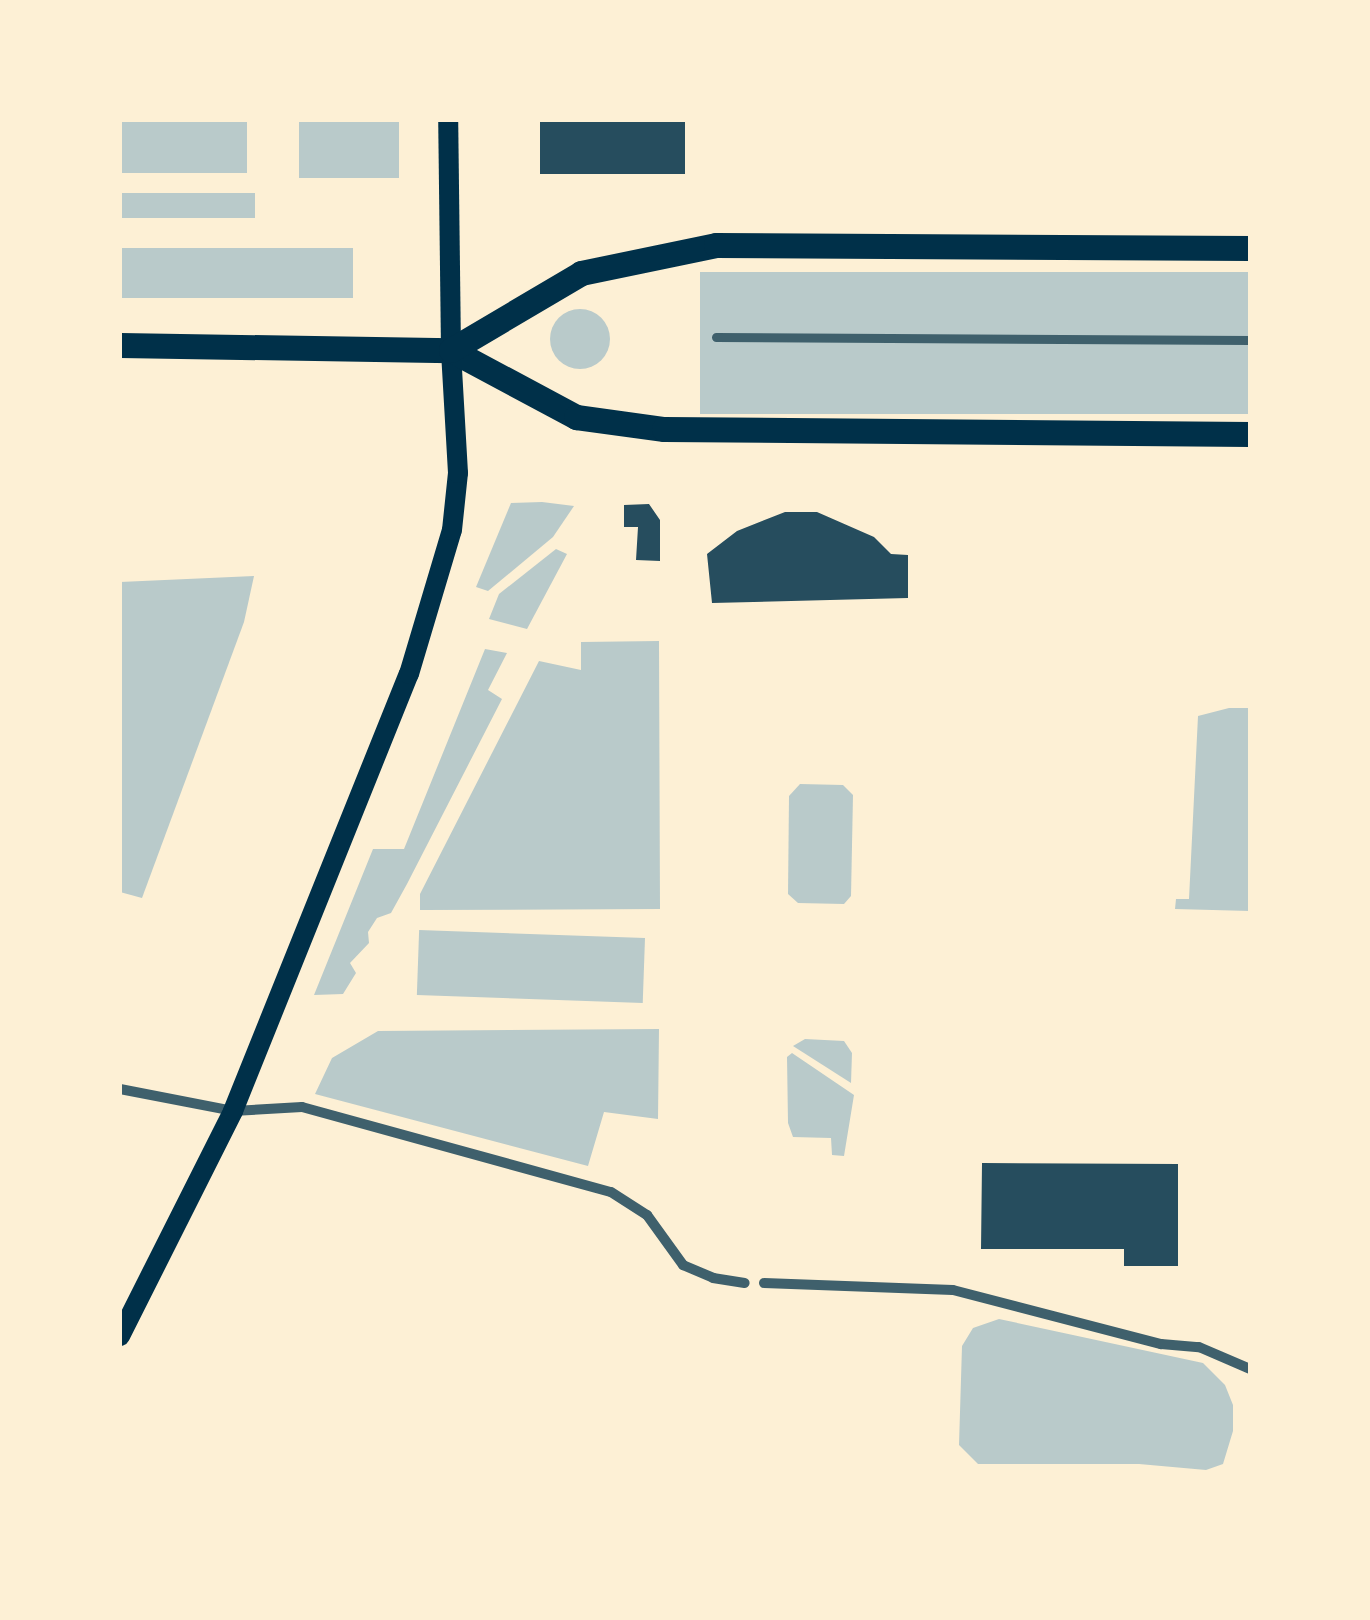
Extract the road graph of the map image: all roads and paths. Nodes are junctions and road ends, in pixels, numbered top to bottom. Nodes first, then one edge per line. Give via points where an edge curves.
1 (448, 120) edge
2 (1250, 248) edge
3 (716, 338) dead end
4 (1250, 340) edge
5 (120, 345) edge
6 (451, 350) junction
7 (1250, 434) edge
8 (120, 1089) edge
9 (232, 1111) junction
10 (745, 1282) dead end
11 (764, 1283) dead end
12 (120, 1336) edge
13 (1250, 1369) edge

1 - 6 main road
2 - 6 main road via 716,245 581,273
3 - 4 street
5 - 6 main road
6 - 7 main road via 576,417 664,428
6 - 9 main road via 458,474 452,530 409,674
8 - 9 street
9 - 10 street via 302,1106 610,1192 647,1215 683,1265
9 - 12 main road
11 - 13 street via 953,1290 1161,1344 1200,1347

